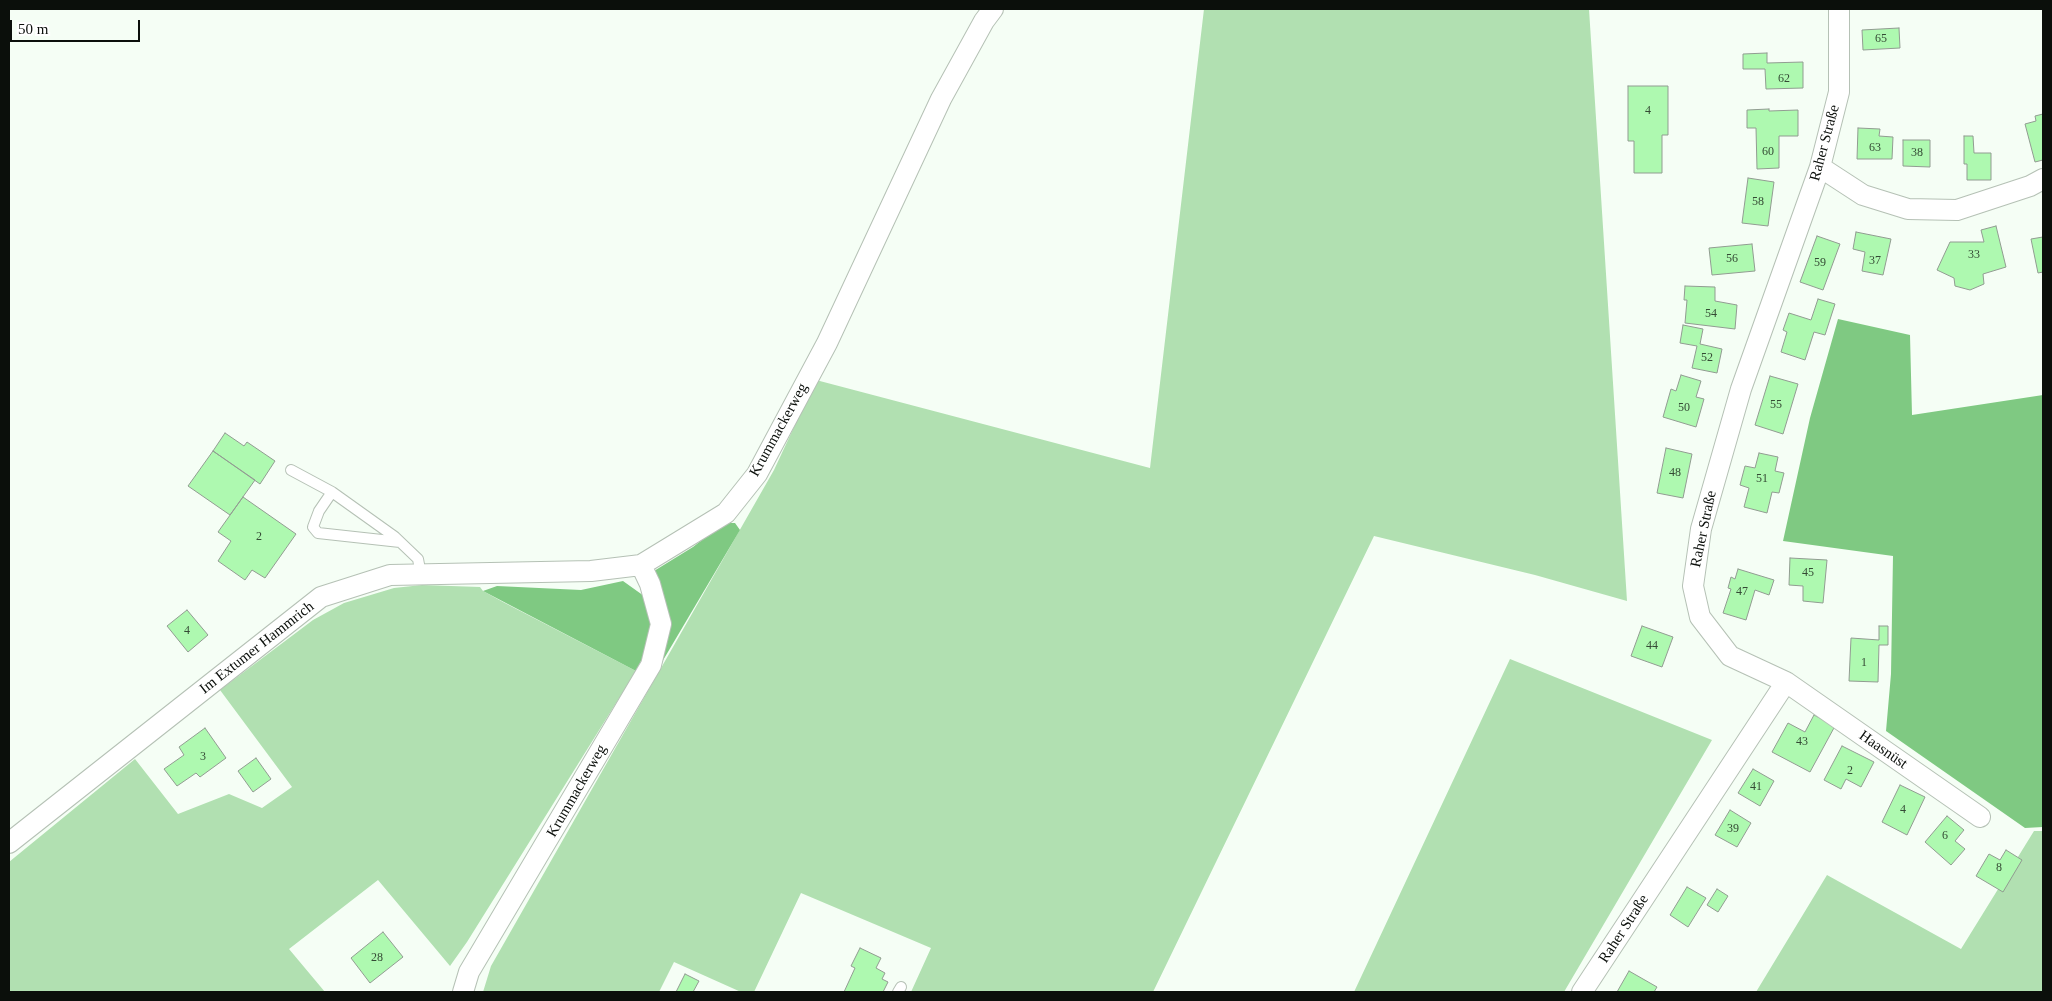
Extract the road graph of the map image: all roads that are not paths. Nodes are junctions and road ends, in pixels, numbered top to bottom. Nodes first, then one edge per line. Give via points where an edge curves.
1 (993, 9) edge
2 (1839, 9) edge
3 (1820, 167) junction
4 (2043, 179) edge
5 (291, 470) dead end
6 (332, 492) junction
7 (400, 542) junction
8 (641, 565) junction
9 (421, 575) junction
10 (1786, 682) junction
11 (1980, 817) dead end
12 (9, 843) edge
13 (463, 992) edge
14 (1582, 992) edge

1 - 8 street, Krummackerweg via 941,98 827,343 757,474 726,514
2 - 3 street, Raher Straße via 1839,92
3 - 4 street via 1863,195 1908,209 1957,210
3 - 10 street, Raher Straße via 1741,389 1701,529 1693,586 1700,617 1730,656
5 - 6 lane
6 - 7 lane
6 - 7 lane via 319,510 313,526 318,533
7 - 9 lane via 418,559
8 - 9 street, Im Extumer Hammrich via 591,571
8 - 13 street, Krummackerweg via 661,624 651,664 469,972
9 - 12 street, Im Extumer Hammrich via 390,575 322,597
10 - 11 street, Haasnüst
10 - 14 street, Raher Straße

